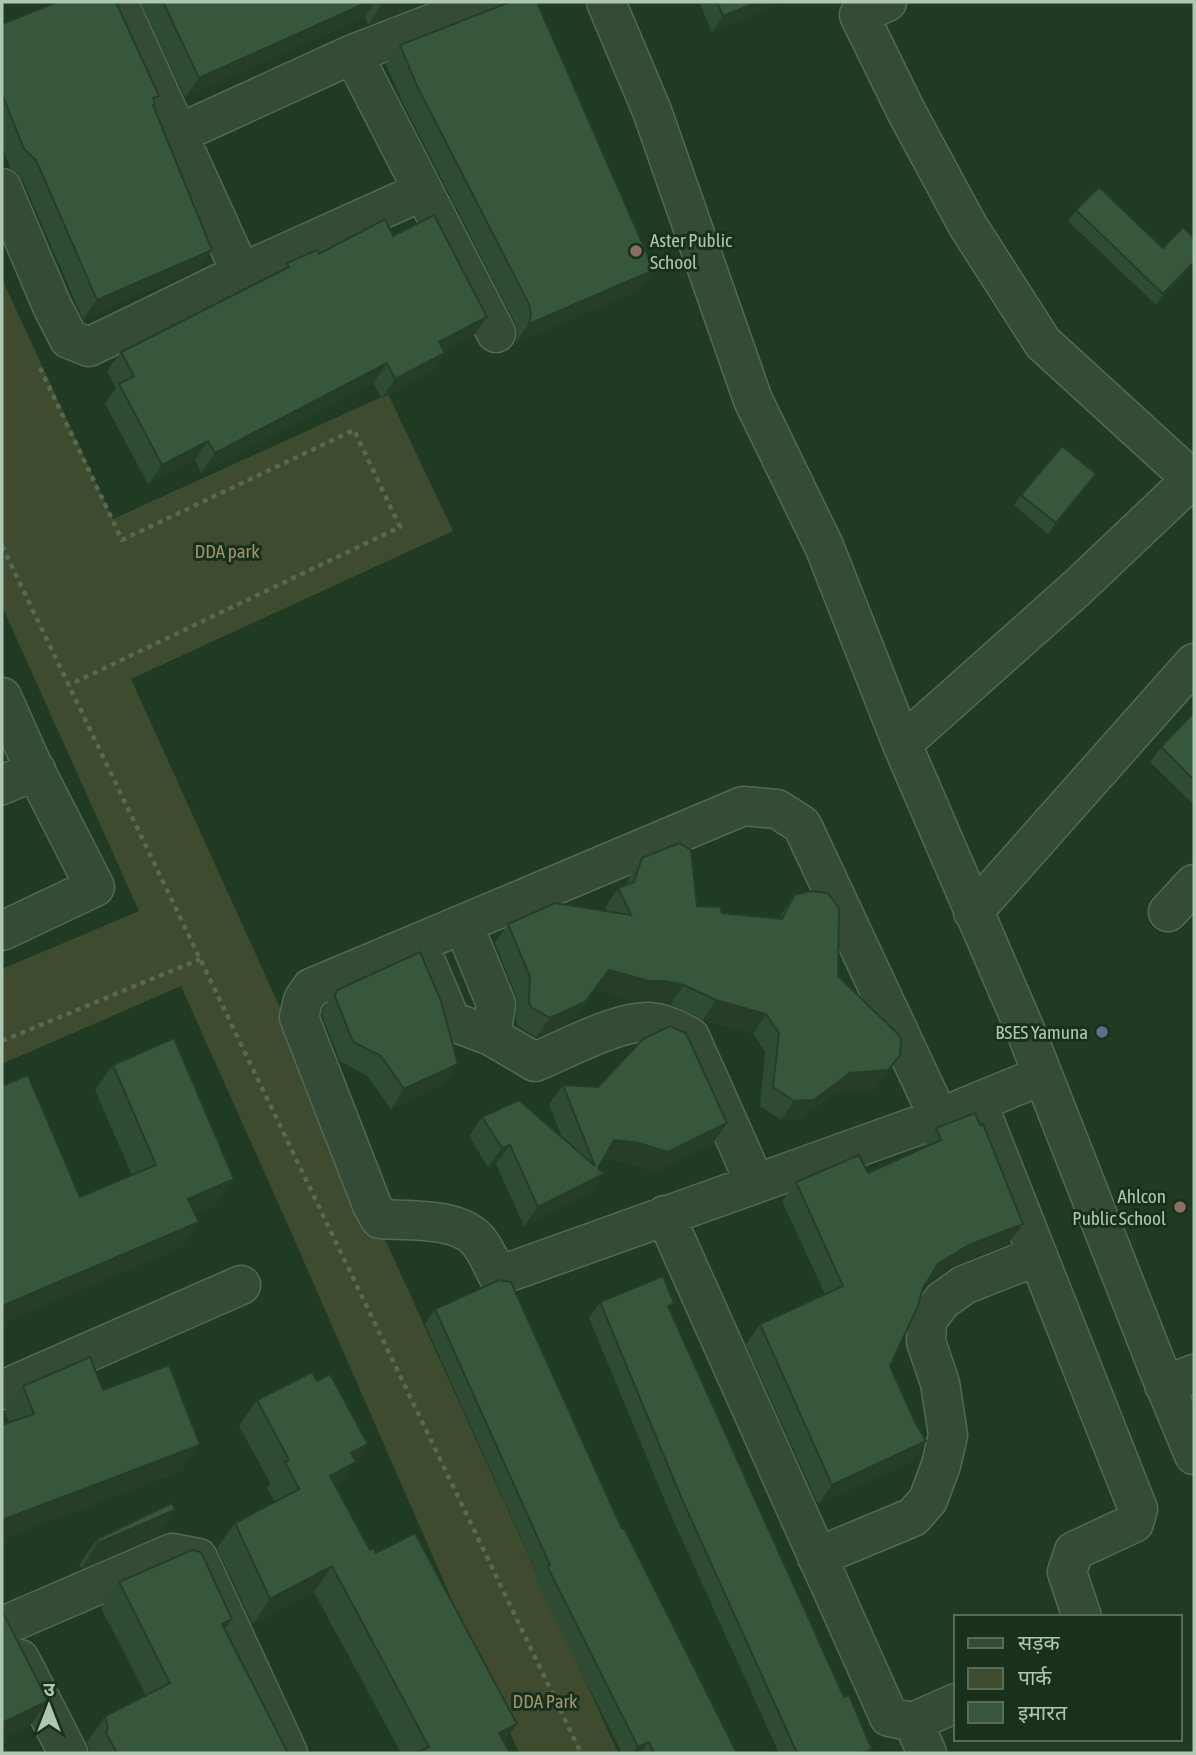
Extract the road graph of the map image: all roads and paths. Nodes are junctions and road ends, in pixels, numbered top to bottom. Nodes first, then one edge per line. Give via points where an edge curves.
1 (118, 2) edge
2 (487, 2) edge
3 (606, 2) edge
4 (887, 2) edge
5 (353, 54) junction
6 (178, 134) junction
7 (2, 188) edge
8 (423, 191) junction
9 (241, 273) junction
10 (496, 333) dead end
11 (37, 362) dead end
12 (1194, 479) edge
13 (2, 546) edge
14 (1194, 663) edge
15 (69, 685) junction
16 (2, 697) edge
17 (902, 744) junction
18 (36, 770) junction
19 (2, 785) edge
20 (1194, 884) edge
21 (973, 912) junction
22 (1168, 912) dead end
23 (463, 924) junction
24 (2, 932) edge
25 (418, 943) junction
26 (200, 960) junction
27 (491, 1036) junction
28 (2, 1041) edge
29 (1043, 1075) junction
30 (976, 1102) junction
31 (939, 1118) junction
32 (755, 1183) junction
33 (665, 1215) junction
34 (1037, 1256) junction
35 (241, 1285) dead end
36 (1179, 1379) edge
37 (2, 1390) edge
38 (1194, 1455) edge
39 (817, 1557) junction
40 (1081, 1615) edge
41 (2, 1624) edge
42 (954, 1705) edge
43 (920, 1738) edge
44 (68, 1753) edge
45 (288, 1753) edge
46 (581, 1753) edge

1 - 6 street
2 - 5 street
3 - 17 street via 652,111 753,400 824,546
4 - 12 street via 859,15 968,226 1043,343
5 - 6 street
5 - 8 street
6 - 9 street
7 - 9 street via 69,339 89,347
8 - 9 street
8 - 10 street
11 - 15 path via 122,540 354,430 400,527
12 - 17 street
13 - 15 path
14 - 21 street
15 - 26 path
16 - 18 street
17 - 21 street
18 - 19 street
18 - 24 street via 95,887
20 - 22 street
21 - 29 street
23 - 25 street
23 - 27 street via 496,1004
23 - 31 street via 743,806 776,809 802,825
25 - 27 street via 451,1021
25 - 33 street via 311,988 299,1017 380,1219 428,1220 456,1227 478,1240 498,1276
26 - 28 path
26 - 46 path
27 - 32 street via 535,1062 628,1023 674,1027 690,1037
29 - 30 street
29 - 36 street
30 - 31 street
30 - 34 street
31 - 32 street
32 - 33 street
33 - 39 street
34 - 39 street via 964,1285 943,1300 927,1320 926,1342 940,1383 948,1434 928,1500 913,1517
34 - 40 street via 1138,1509 1134,1523 1074,1552 1067,1572
35 - 37 street
36 - 38 street
39 - 43 street via 889,1717
41 - 44 street
41 - 45 street via 172,1553 198,1558
42 - 43 street

